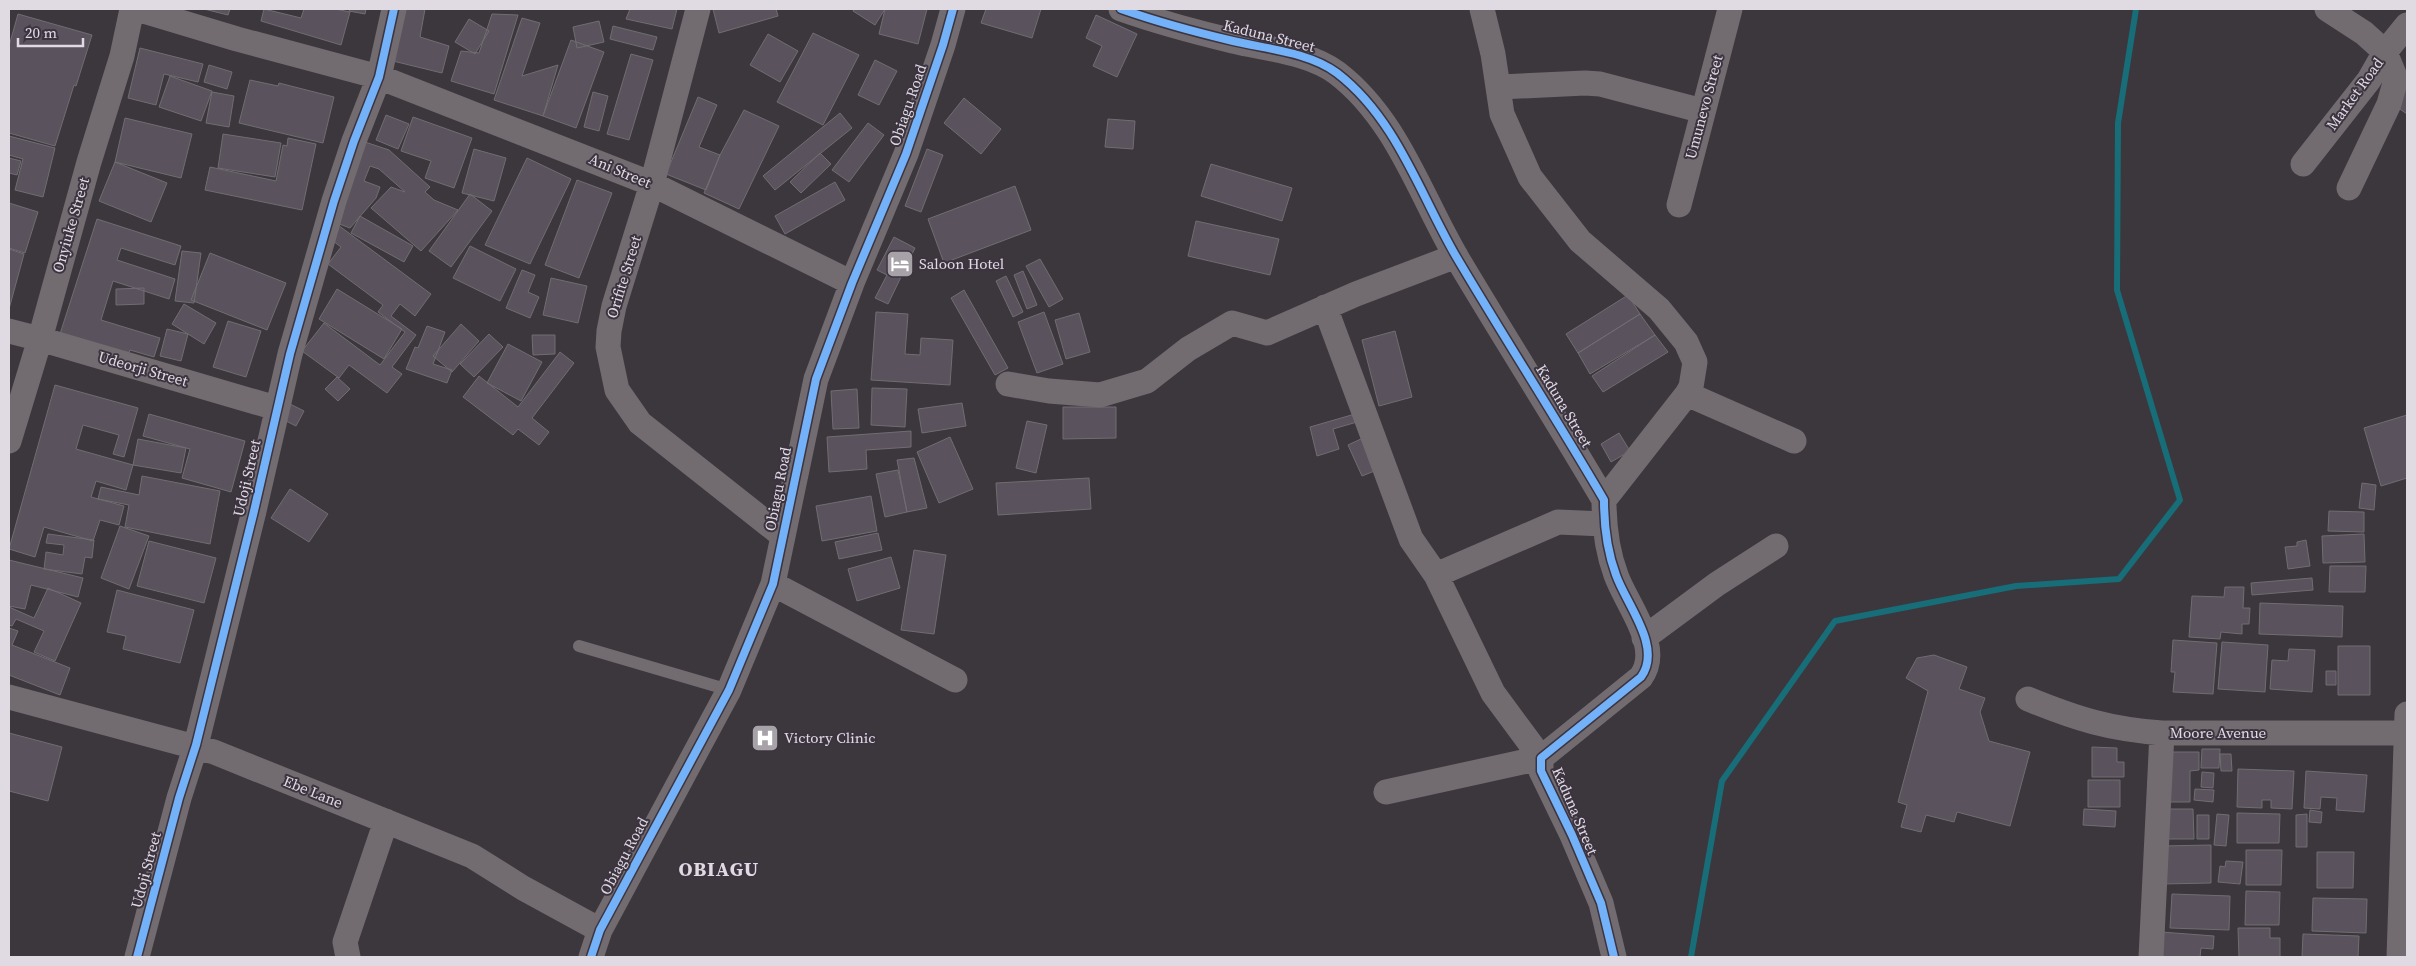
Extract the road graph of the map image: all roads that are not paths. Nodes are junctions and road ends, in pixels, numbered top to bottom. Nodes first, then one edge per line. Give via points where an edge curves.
1 (132, 9) edge
2 (137, 9) edge
3 (394, 9) edge
4 (698, 9) edge
5 (953, 9) edge
6 (1121, 9) edge
7 (1482, 9) edge
8 (1730, 9) edge
9 (2327, 9) edge
10 (2407, 25) edge
11 (2385, 52) junction
12 (379, 76) junction
13 (1500, 87) junction
14 (1703, 110) junction
15 (2303, 164) dead end
16 (652, 184) junction
17 (2349, 188) dead end
18 (1679, 204) dead end
19 (1456, 256) junction
20 (852, 283) junction
21 (1326, 307) junction
22 (9, 331) edge
23 (40, 338) junction
24 (1008, 384) dead end
25 (1687, 394) junction
26 (276, 408) junction
27 (1794, 440) dead end
28 (9, 441) edge
29 (1604, 512) junction
30 (783, 536) junction
31 (1776, 546) dead end
32 (1436, 575) junction
33 (773, 584) junction
34 (1644, 638) junction
35 (579, 646) dead end
36 (955, 680) dead end
37 (729, 690) junction
38 (9, 698) edge
39 (2028, 699) dead end
40 (2407, 727) edge
41 (2162, 733) junction
42 (196, 745) junction
43 (1541, 758) junction
44 (1386, 792) dead end
45 (386, 821) junction
46 (600, 930) junction
47 (137, 957) edge
48 (348, 957) edge
49 (591, 957) edge
50 (1614, 957) edge
51 (2151, 957) edge
52 (2399, 957) edge

1 - 23 street, Onyiuke Street via 122,56 86,170
2 - 12 street, Ani Street via 246,42
3 - 12 street, Udoji Street
4 - 16 street, Orifite Street
5 - 20 street, Obiagu Road via 906,154
6 - 19 street, Kaduna Street via 1171,26 1284,52 1336,72 1390,133
7 - 13 street
8 - 14 street, Umunevo Street
9 - 11 street via 2364,33
10 - 11 street, Market Road
11 - 15 street, Market Road via 2369,80
11 - 17 street via 2396,79 2394,92
12 - 16 street, Ani Street
12 - 26 street, Udoji Street via 334,201
13 - 14 street via 1600,84
13 - 25 street via 1502,114 1536,184 1580,241 1659,309 1686,342 1694,362
14 - 18 street, Umunevo Street
16 - 20 street, Ani Street
16 - 30 street, Orifite Street via 609,331 608,347 617,390 640,423
19 - 21 street
19 - 29 street, Kaduna Street
20 - 30 street, Obiagu Road via 816,379
21 - 24 street via 1267,333 1232,324 1188,349 1147,381 1100,395
21 - 32 street via 1411,539
22 - 23 street, Udeorji Street
23 - 26 street, Udeorji Street
23 - 28 street, Onyiuke Street
25 - 27 street
25 - 29 street
26 - 42 street, Udoji Street
29 - 32 street via 1558,522
29 - 34 street, Kaduna Street via 1616,576 1630,600
30 - 33 street, Obiagu Road
31 - 34 street via 1717,584
32 - 43 street via 1493,693
33 - 36 street
33 - 37 street, Obiagu Road
34 - 43 street, Kaduna Street via 1647,669 1641,678
35 - 37 lane
37 - 46 street, Obiagu Road
38 - 42 street, Ebe Lane
39 - 41 street via 2081,720 2126,731
40 - 41 street, Moore Avenue
40 - 52 street
41 - 51 street, Moore Avenue
42 - 45 street, Ebe Lane
42 - 47 street, Udoji Street
43 - 44 street
43 - 50 street, Kaduna Street via 1541,771 1601,903
45 - 46 street, Ebe Lane via 472,856 522,888
45 - 48 street via 345,942
46 - 49 street, Obiagu Road

